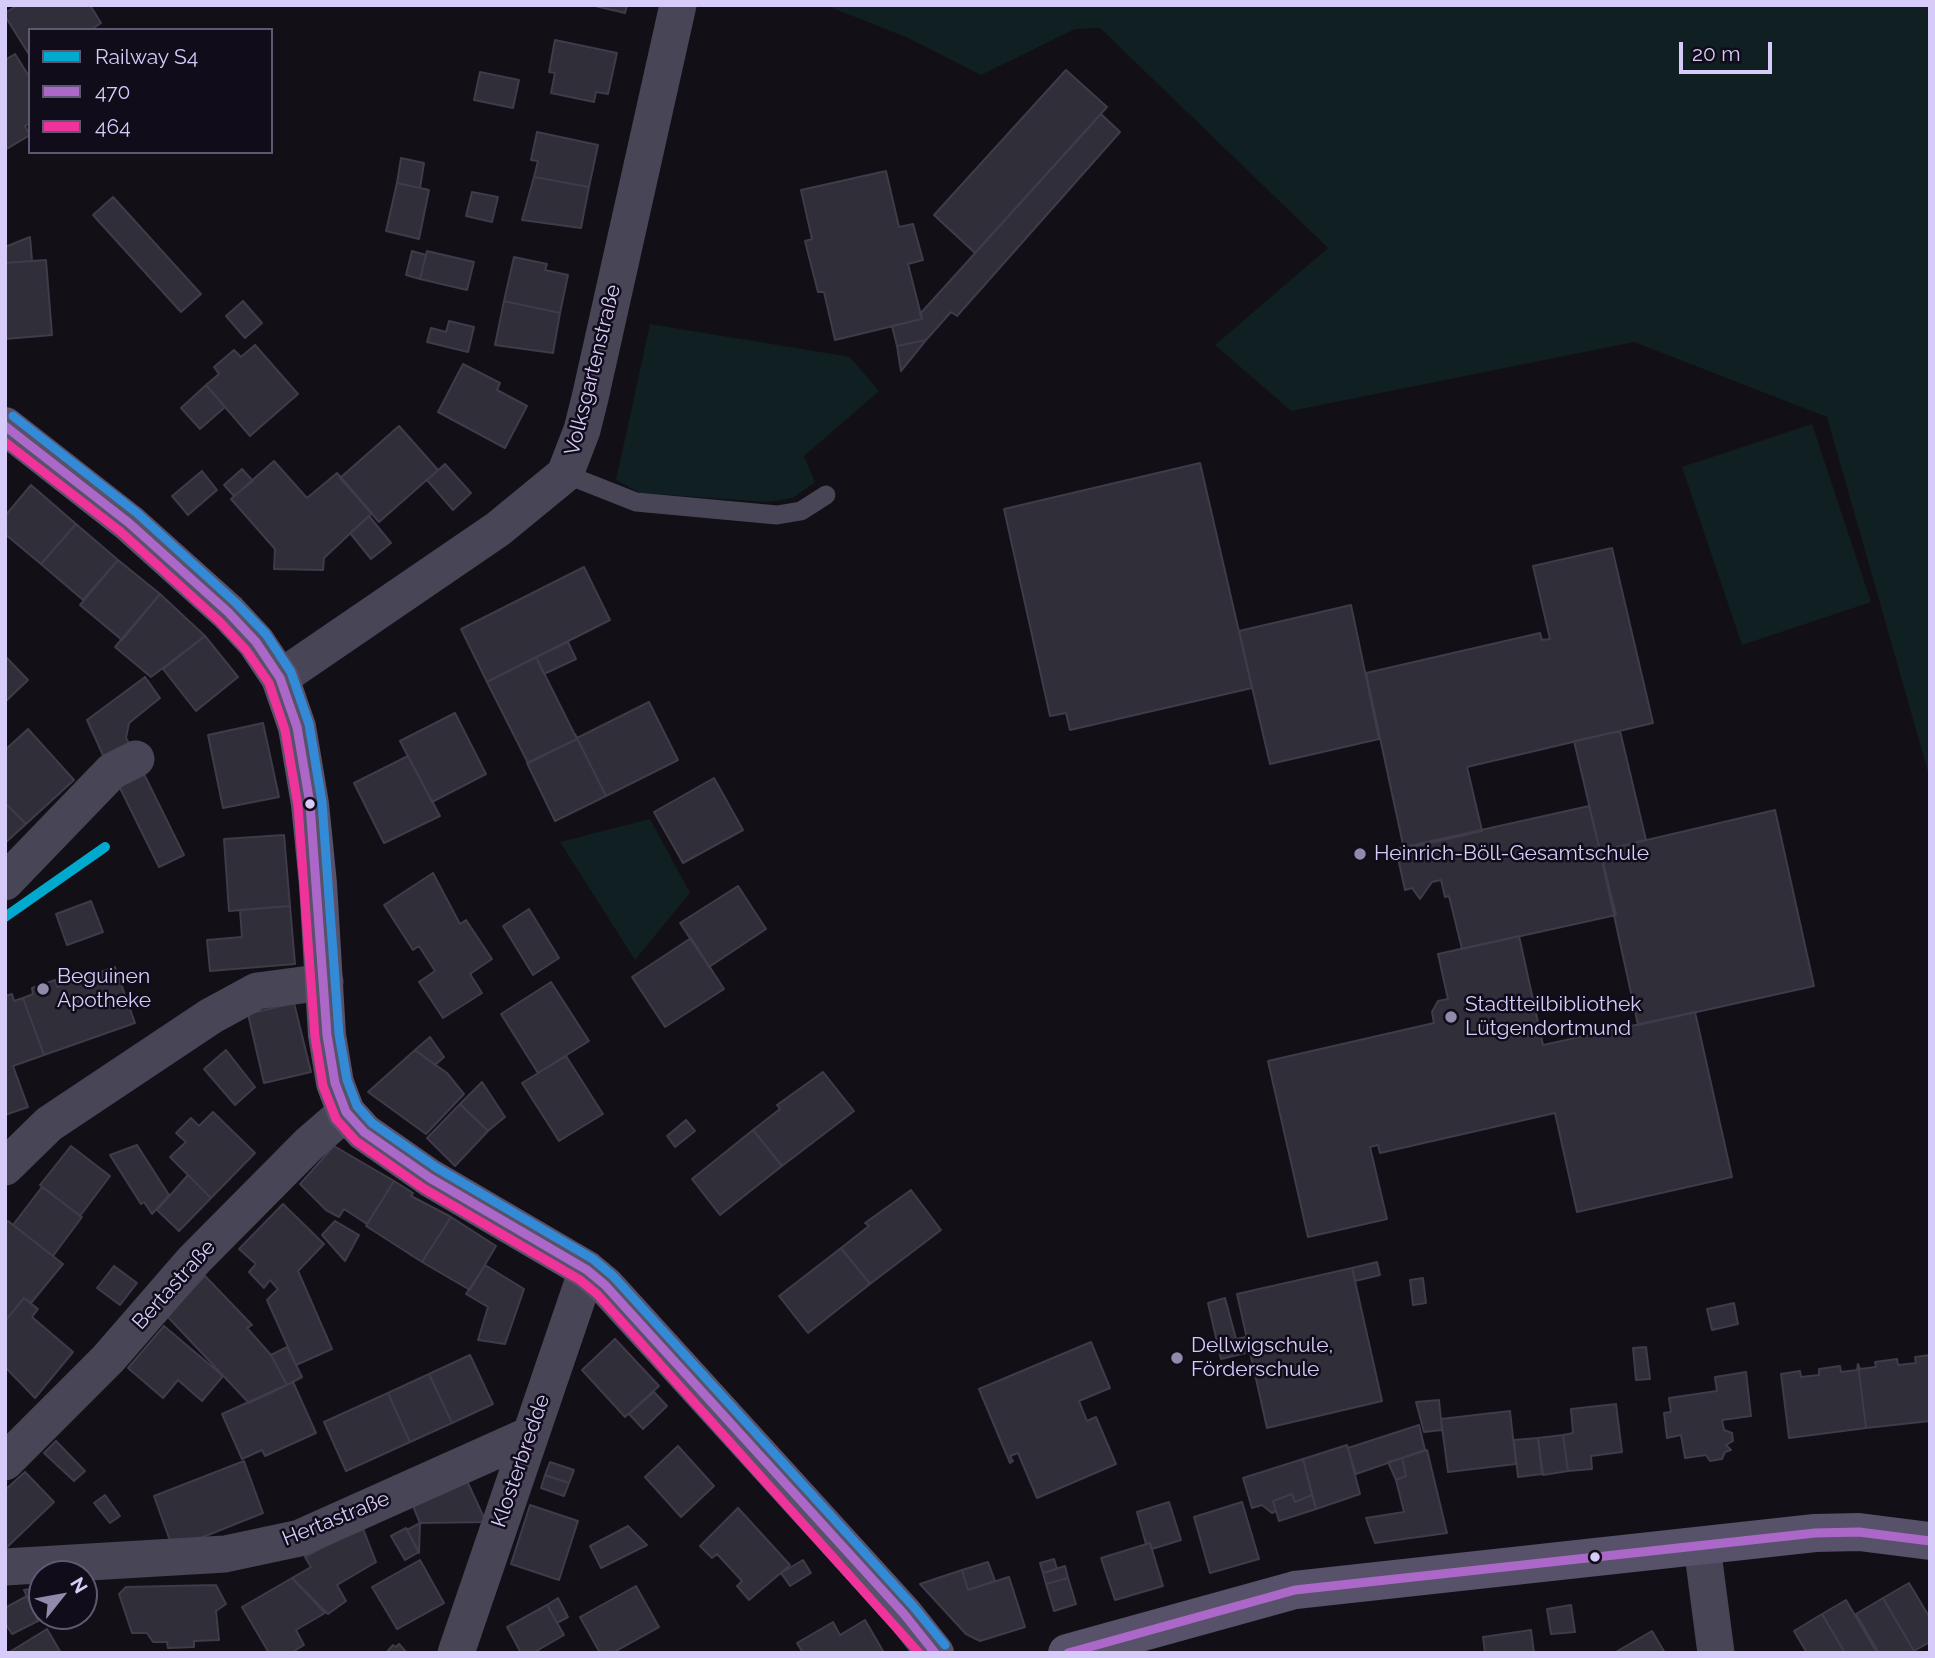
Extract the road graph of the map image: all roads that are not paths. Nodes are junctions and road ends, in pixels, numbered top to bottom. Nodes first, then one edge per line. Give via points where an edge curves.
1 (678, 5) edge
2 (5, 426) edge
3 (565, 474) junction
4 (826, 495) dead end
5 (280, 678) junction
6 (136, 759) dead end
7 (5, 882) edge
8 (325, 982) junction
9 (346, 1112) junction
10 (5, 1167) edge
11 (587, 1270) junction
12 (530, 1435) junction
13 (5, 1462) edge
14 (1930, 1541) edge
15 (1702, 1546) junction
16 (5, 1567) edge
17 (456, 1653) edge
18 (934, 1653) edge
19 (1067, 1653) edge
20 (1716, 1653) edge

1 - 3 street, Volksgartenstraße via 590,398
2 - 5 street via 129,523 228,612
3 - 4 lane via 636,502 765,514 801,511
3 - 5 street, Volksgartenstraße via 498,529
5 - 8 street via 297,727 310,804
6 - 7 street via 112,771
8 - 9 street via 335,1083
8 - 10 street via 257,991 211,1016 49,1124
9 - 11 street via 364,1132 430,1178
9 - 13 street, Bertastraße via 194,1260 108,1359
11 - 12 street, Klosterbredde
11 - 18 street via 640,1322
12 - 16 street, Hertastraße via 300,1538 225,1554
12 - 17 street, Klosterbredde
14 - 15 street via 1837,1532
15 - 19 street via 1294,1590
15 - 20 street

